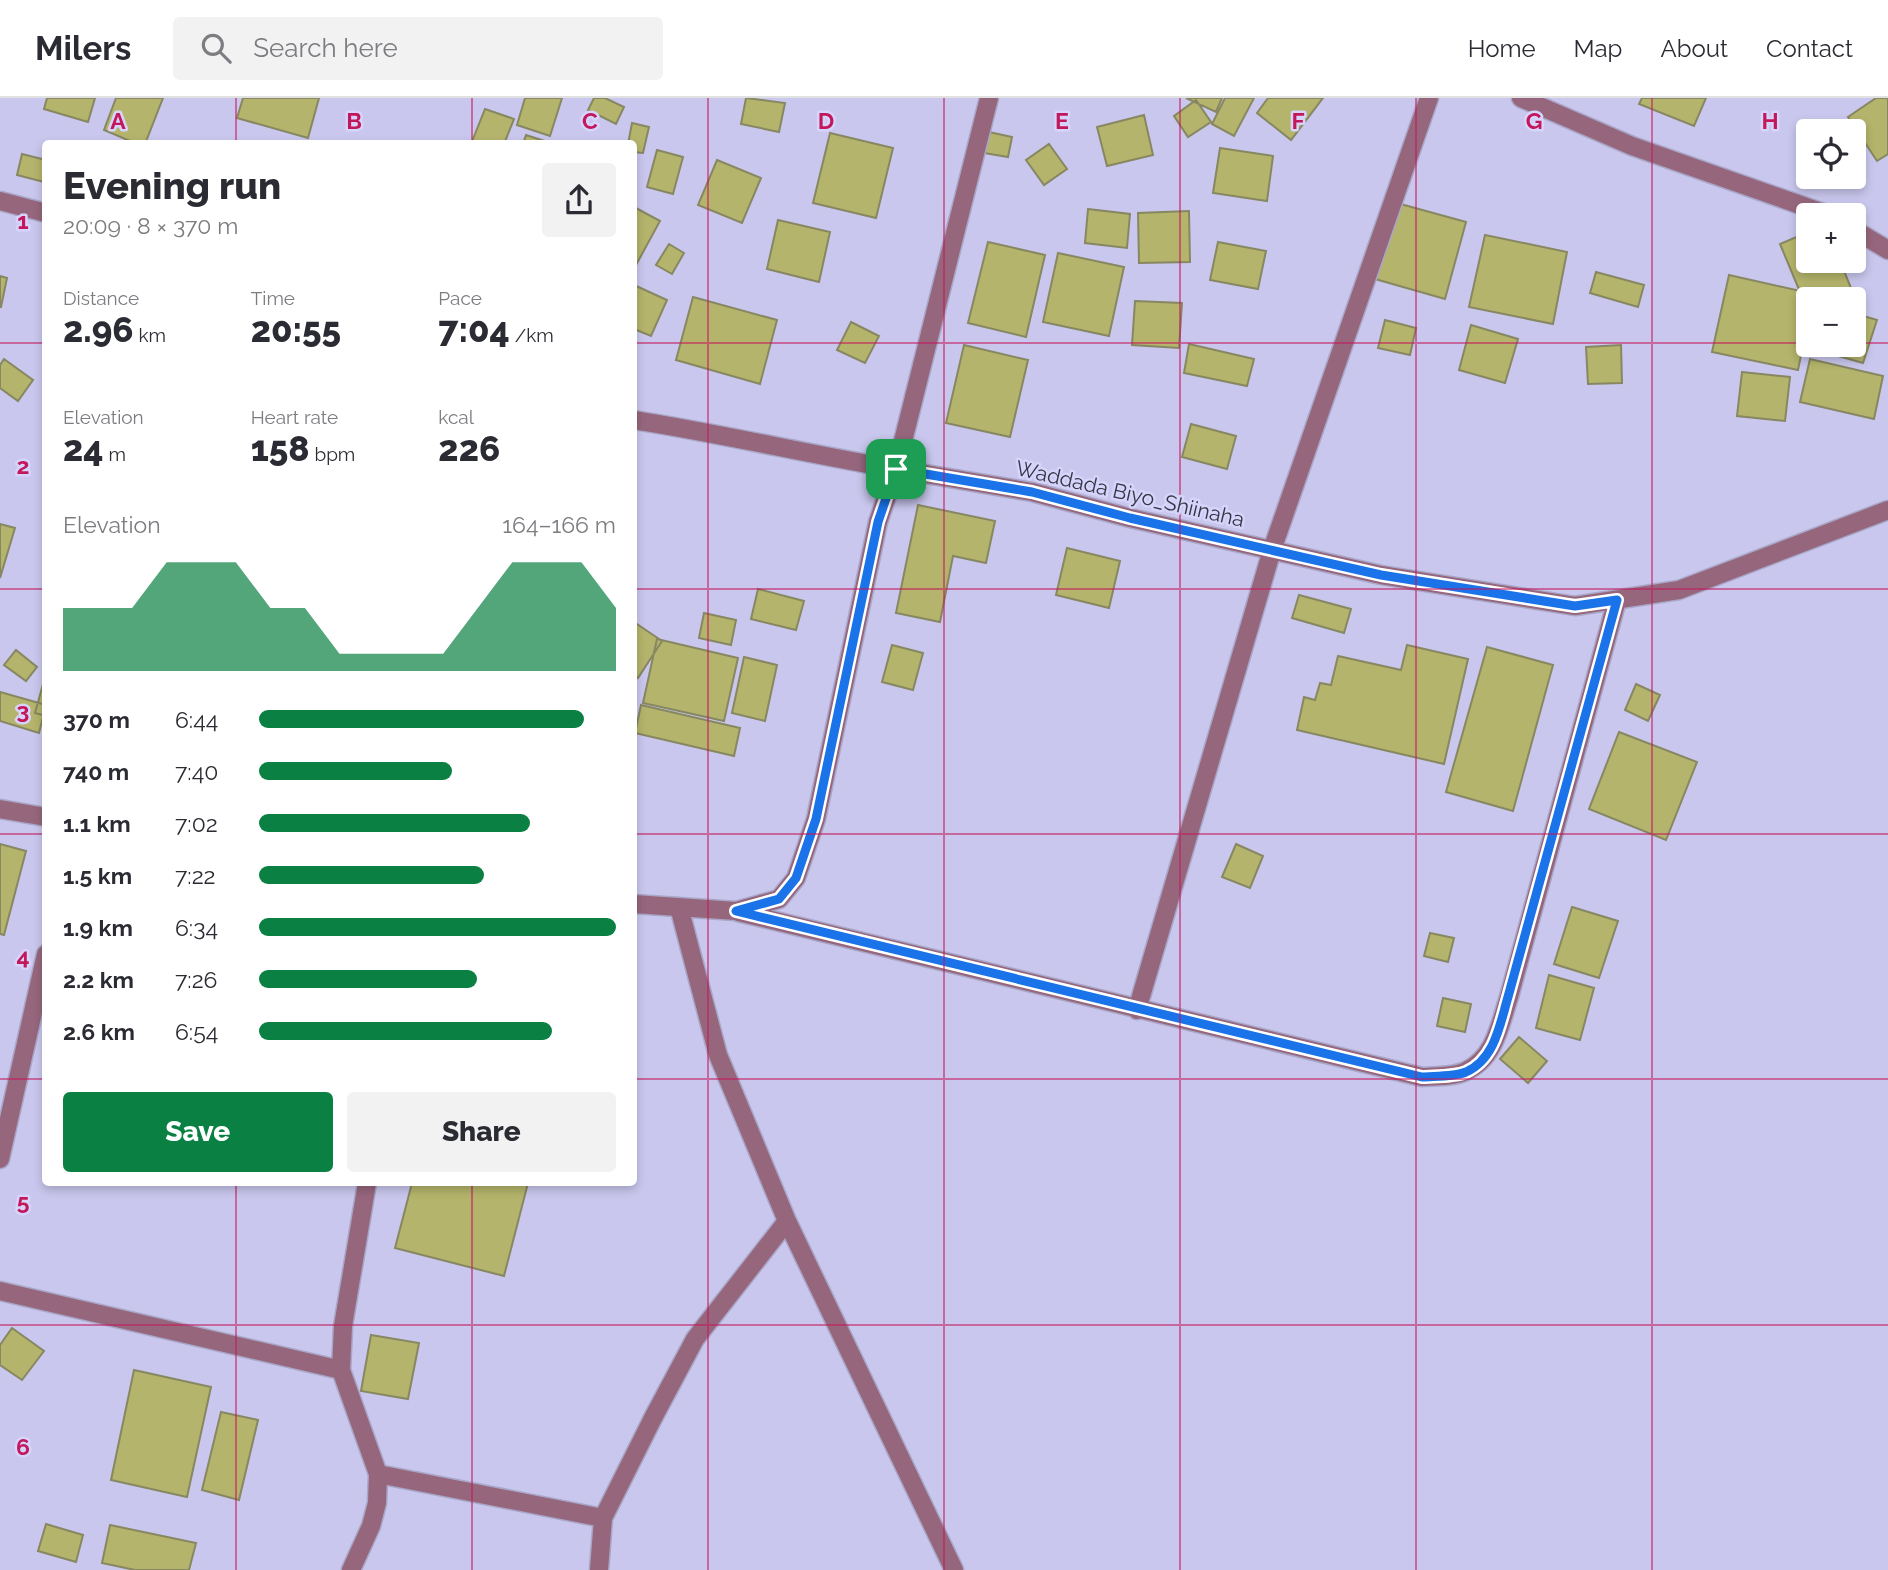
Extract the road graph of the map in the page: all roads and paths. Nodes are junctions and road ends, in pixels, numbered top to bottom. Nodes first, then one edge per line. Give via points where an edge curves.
1 (989, 98) edge
2 (1429, 98) edge
3 (1521, 98) edge
4 (0, 201) edge
5 (1796, 203) edge
6 (42, 212) edge
7 (1866, 237) edge
8 (1888, 250) edge
9 (637, 420) edge
10 (896, 469) junction
11 (1888, 510) edge
12 (1272, 550) junction
13 (1617, 600) junction
14 (0, 809) edge
15 (42, 816) edge
16 (637, 904) edge
17 (680, 907) junction
18 (736, 911) junction
19 (42, 972) edge
20 (1137, 1010) junction
21 (0, 1158) edge
22 (366, 1186) edge
23 (787, 1221) junction
24 (0, 1291) edge
25 (341, 1370) junction
26 (378, 1474) junction
27 (603, 1518) junction
28 (351, 1570) edge
29 (599, 1570) edge
30 (954, 1570) edge

1 - 10 street
2 - 12 street
3 - 5 street via 1632,146
4 - 6 street
7 - 8 street
9 - 10 street, Waddada Biyo_Shiinaha
10 - 12 street, Waddada Biyo_Shiinaha via 1032,492
10 - 18 street via 878,522 816,819 796,878 779,899
11 - 13 street, Waddada Biyo_Shiinaha via 1679,590
12 - 13 street, Waddada Biyo_Shiinaha via 1381,575 1575,606
12 - 20 street
13 - 20 street via 1508,997 1484,1059 1465,1072 1422,1077
14 - 15 street
16 - 17 street
17 - 18 street
17 - 23 street via 718,1055
18 - 20 street
19 - 21 street
22 - 25 street via 343,1326
23 - 27 street via 695,1339
23 - 30 street
24 - 25 street
25 - 26 street
26 - 27 street
26 - 28 street via 372,1526
27 - 29 street

